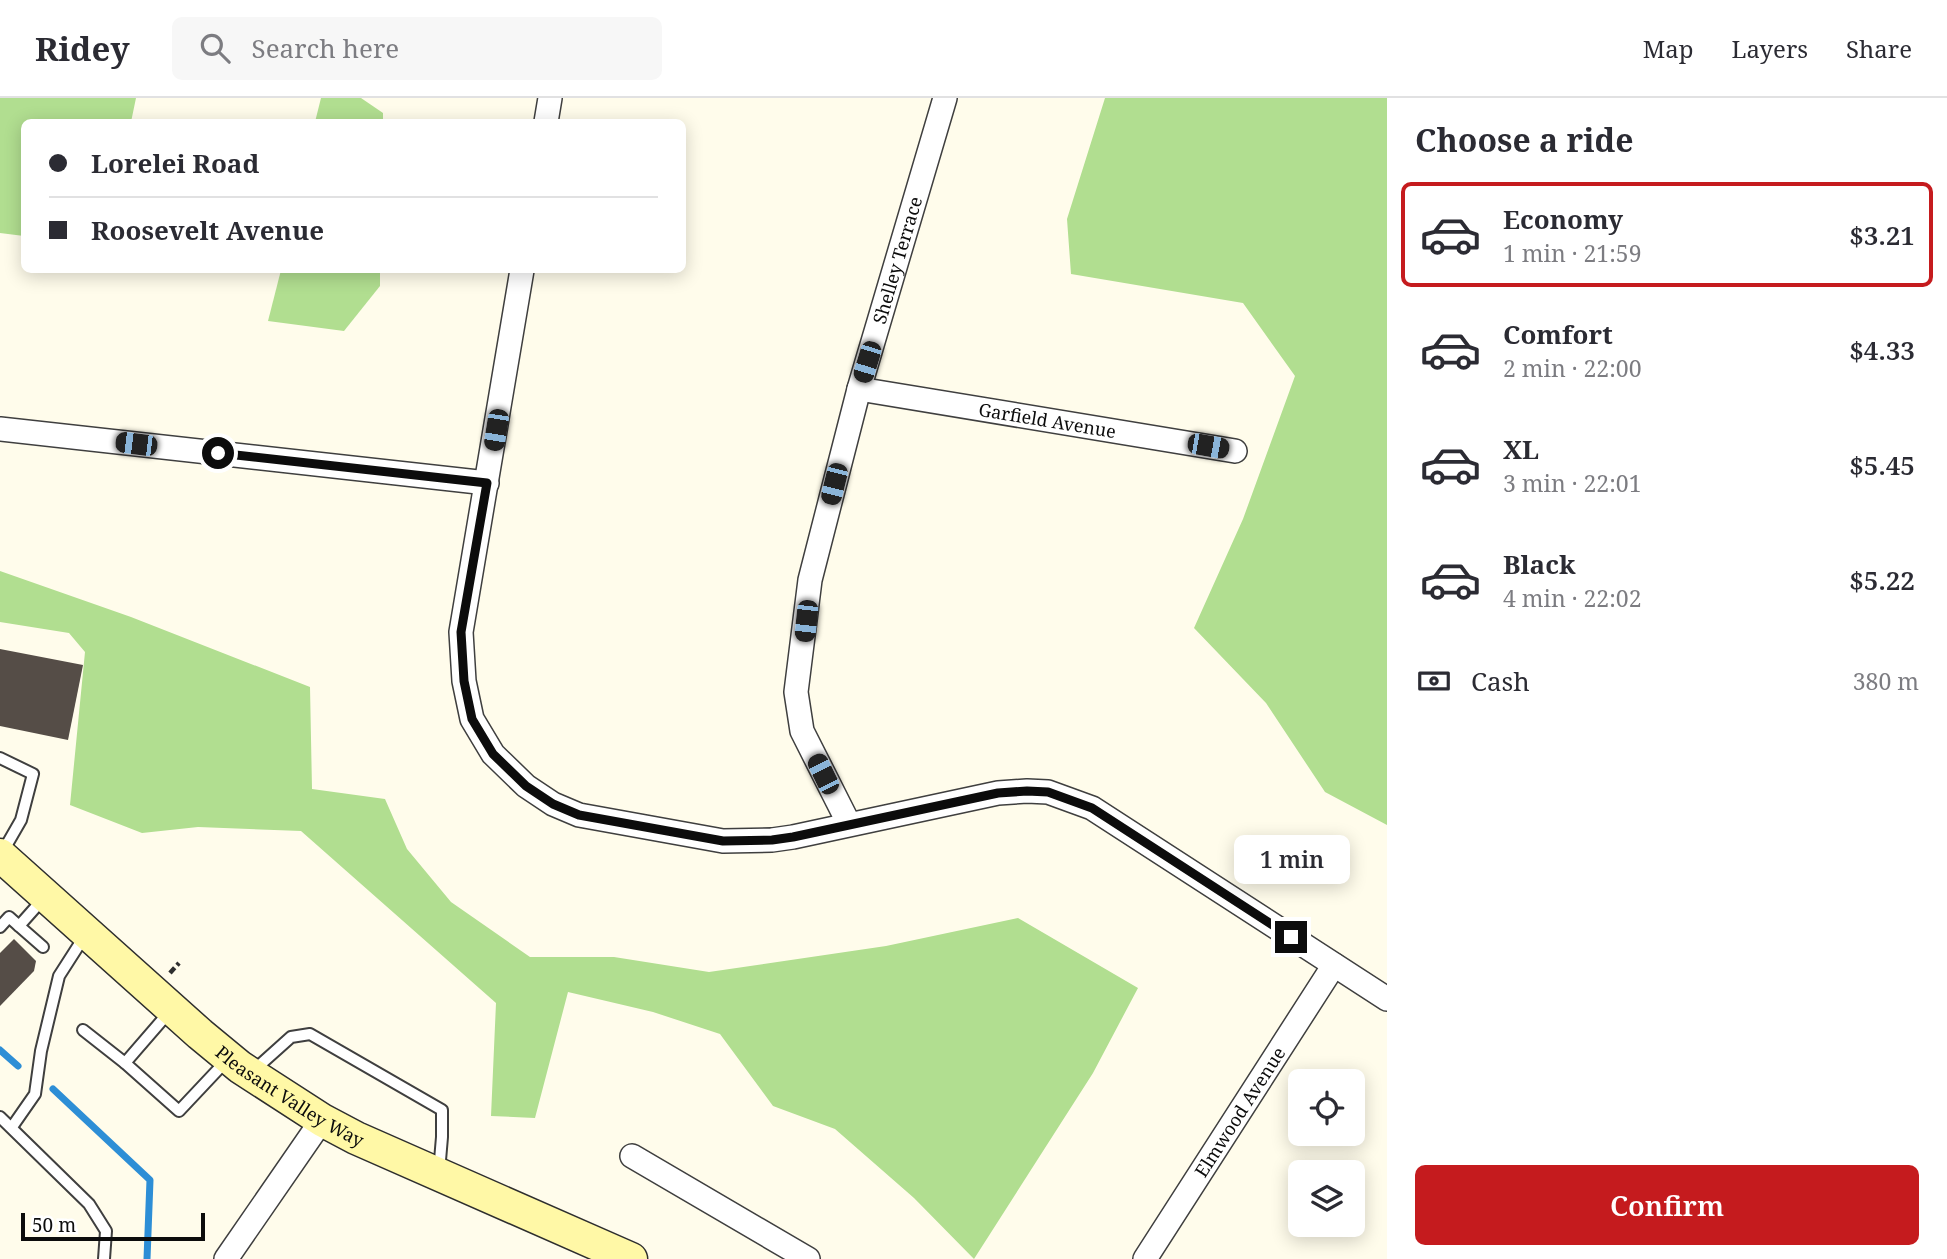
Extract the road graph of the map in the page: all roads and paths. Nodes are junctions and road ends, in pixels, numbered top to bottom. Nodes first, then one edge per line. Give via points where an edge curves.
1 (550, 98) edge
2 (946, 98) edge
3 (546, 119) edge
4 (522, 273) edge
5 (859, 389) junction
6 (0, 429) edge
7 (1235, 451) dead end
8 (487, 483) junction
9 (0, 758) edge
10 (849, 824) junction
11 (0, 855) edge
12 (46, 895) junction
13 (1, 924) edge
14 (19, 926) junction
15 (87, 932) junction
16 (43, 947) dead end
17 (1334, 965) junction
18 (1387, 999) edge
19 (172, 1009) junction
20 (83, 1030) dead end
21 (125, 1063) junction
22 (239, 1066) junction
23 (0, 1116) edge
24 (322, 1120) junction
25 (12, 1127) junction
26 (632, 1156) dead end
27 (439, 1175) junction
28 (104, 1259) edge
29 (226, 1259) edge
30 (631, 1259) edge
31 (808, 1259) edge
32 (1145, 1259) edge

1 - 3 street
2 - 5 street, Shelley Terrace
4 - 8 street
5 - 7 street, Garfield Avenue
5 - 10 street, Shelley Terrace via 810,580 796,692 802,731
6 - 8 street
8 - 10 street via 461,632 464,681 472,719 493,754 526,786 579,815 723,841 772,840
9 - 11 lane via 33,774 22,820
10 - 17 street via 998,793 1048,792 1092,808
11 - 12 main road, Pleasant Valley Way
12 - 14 lane
12 - 15 main road, Pleasant Valley Way
13 - 14 lane via 9,917
14 - 16 lane
15 - 19 main road, Pleasant Valley Way
15 - 25 lane via 60,976 35,1094
17 - 18 street
17 - 32 street, Elmwood Avenue
19 - 21 lane
19 - 22 main road, Pleasant Valley Way
20 - 21 lane
21 - 22 lane via 179,1111
22 - 24 main road, Pleasant Valley Way
22 - 27 lane via 292,1037 310,1034 442,1110
23 - 25 lane
24 - 27 main road, Pleasant Valley Way
24 - 29 street
25 - 28 lane via 89,1204 106,1231
26 - 31 street
27 - 30 main road, Pleasant Valley Way

